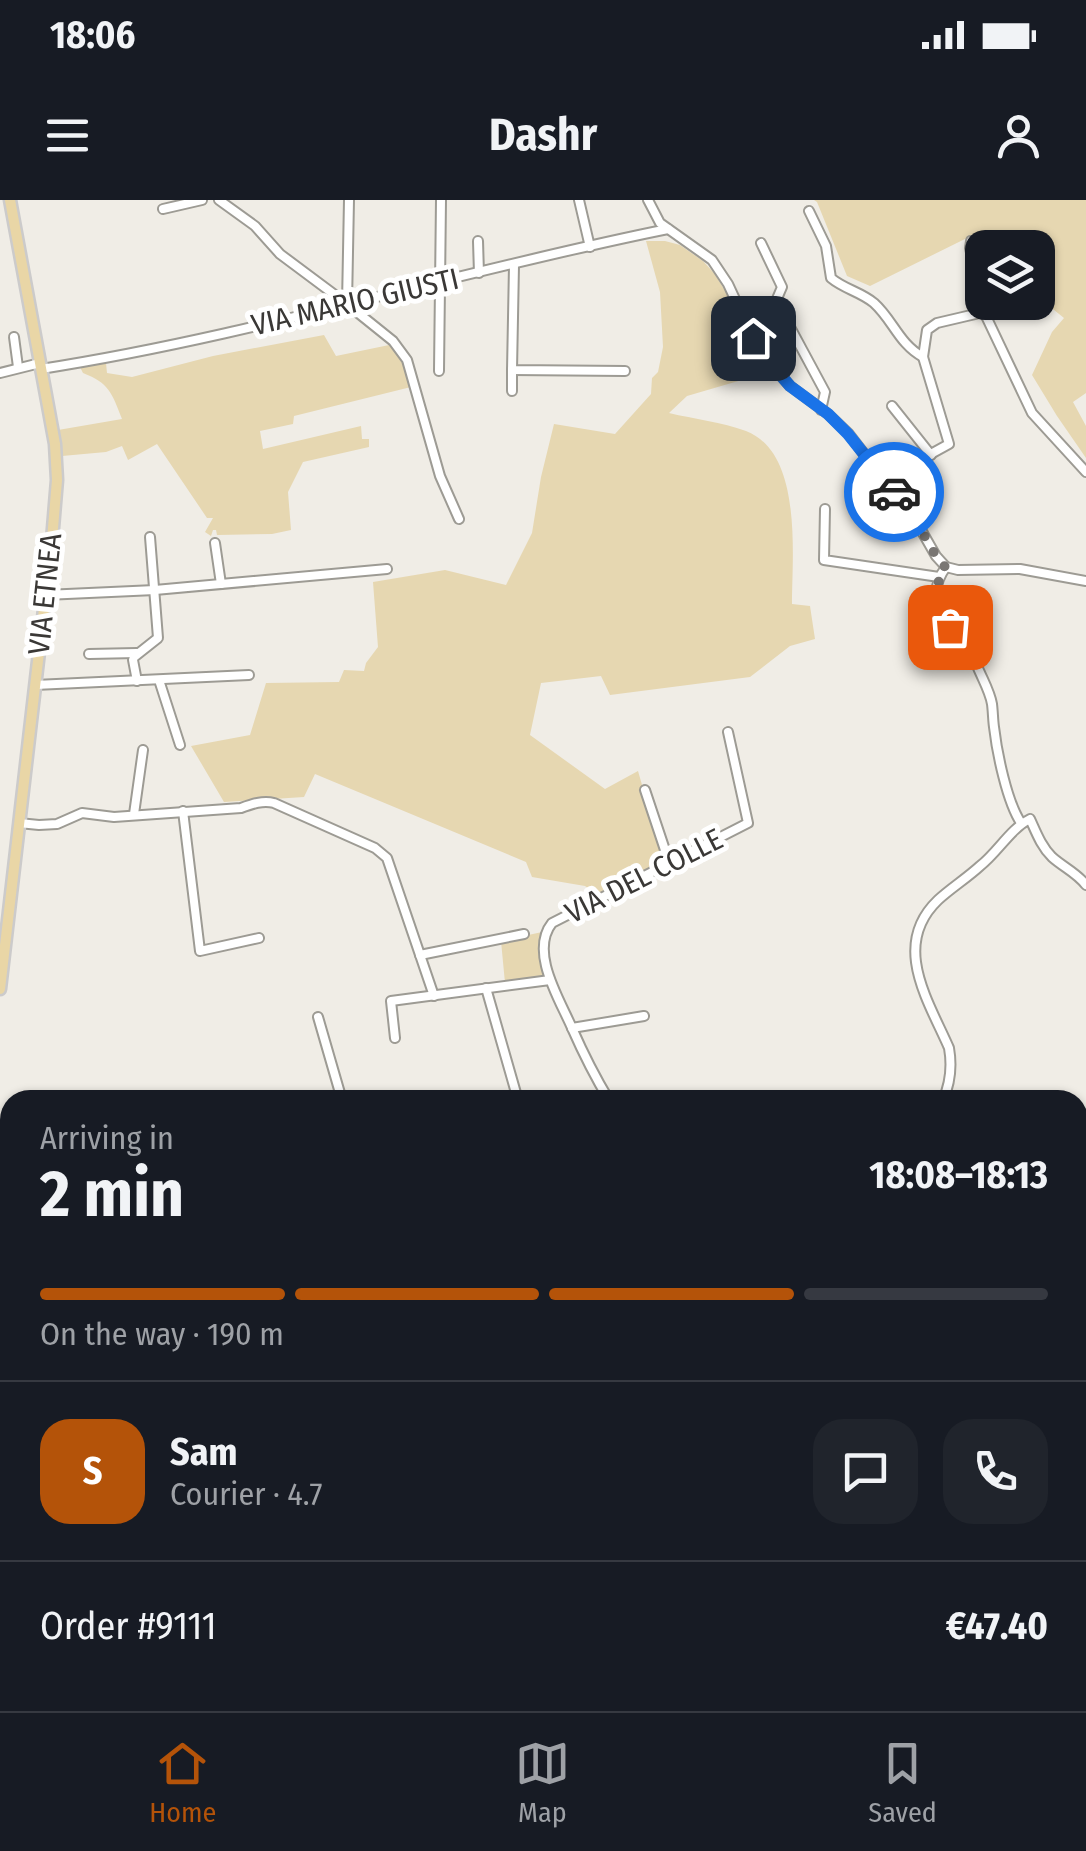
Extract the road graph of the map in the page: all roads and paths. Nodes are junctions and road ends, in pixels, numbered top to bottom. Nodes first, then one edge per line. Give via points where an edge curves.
1 (10, 200) edge
2 (202, 200) edge
3 (219, 200) edge
4 (348, 200) edge
5 (441, 200) edge
6 (578, 200) edge
7 (648, 200) edge
8 (163, 209) dead end
9 (809, 211) dead end
10 (668, 229) junction
11 (478, 241) dead end
12 (761, 243) dead end
13 (590, 247) junction
14 (514, 265) junction
15 (479, 273) junction
16 (440, 282) junction
17 (347, 304) junction
18 (965, 317) edge
19 (988, 320) edge
20 (14, 337) dead end
21 (923, 357) junction
22 (41, 366) junction
23 (18, 367) junction
24 (512, 370) junction
25 (438, 371) dead end
26 (625, 371) dead end
27 (0, 373) edge
28 (512, 391) dead end
29 (892, 406) dead end
30 (821, 410) junction
31 (932, 455) junction
32 (898, 472) dead end
33 (1086, 472) edge
34 (825, 509) dead end
35 (459, 519) dead end
36 (150, 537) dead end
37 (215, 544) dead end
38 (946, 568) junction
39 (387, 569) dead end
40 (938, 577) junction
41 (1086, 581) edge
42 (221, 584) junction
43 (155, 590) junction
44 (45, 595) junction
45 (89, 654) dead end
46 (137, 654) junction
47 (249, 675) dead end
48 (159, 680) junction
49 (137, 681) junction
50 (35, 685) junction
51 (728, 732) dead end
52 (180, 745) dead end
53 (142, 750) dead end
54 (646, 790) dead end
55 (183, 812) junction
56 (134, 814) junction
57 (1025, 821) junction
58 (19, 822) junction
59 (669, 862) junction
60 (1086, 885) edge
61 (5, 900) edge
62 (524, 934) dead end
63 (259, 938) dead end
64 (420, 955) junction
65 (550, 980) junction
66 (486, 988) junction
67 (0, 989) edge
68 (434, 996) junction
69 (644, 1016) dead end
70 (318, 1018) dead end
71 (572, 1028) junction
72 (395, 1038) dead end
73 (339, 1090) edge
74 (515, 1090) edge
75 (603, 1090) edge
76 (948, 1090) edge

1 - 22 main road, VIA ETNEA
2 - 8 street
3 - 17 street
4 - 17 street
5 - 16 street
6 - 13 street
7 - 10 street
9 - 21 street via 826,246 831,278 873,302
10 - 13 street, VIA MARIO GIUSTI
10 - 30 street via 712,260 766,358
11 - 15 street
12 - 30 street via 782,287 776,301 824,392
13 - 14 street, VIA MARIO GIUSTI
14 - 15 street, VIA MARIO GIUSTI
14 - 24 street
15 - 16 street, VIA MARIO GIUSTI
16 - 17 street, VIA MARIO GIUSTI
16 - 25 street
17 - 22 street, VIA MARIO GIUSTI via 112,358
17 - 35 street via 408,360
18 - 21 street via 932,326
19 - 33 street via 1032,414
20 - 23 street
21 - 31 street via 949,444
22 - 23 street, VIA MARIO GIUSTI
22 - 44 main road, VIA ETNEA via 56,456
23 - 27 street, VIA MARIO GIUSTI
24 - 26 street
24 - 28 street
29 - 31 street
30 - 38 street via 860,448
31 - 32 street
34 - 40 street via 824,560
36 - 43 street
37 - 42 street
38 - 40 street
38 - 41 street via 1020,569
39 - 42 street
40 - 57 street via 939,611 974,656 992,705 1007,785
42 - 43 street
43 - 44 street
43 - 46 street via 158,638
44 - 50 main road, VIA ETNEA
45 - 46 street
46 - 49 street
47 - 48 street
48 - 49 street
48 - 52 street
49 - 50 street
50 - 58 main road, VIA ETNEA
51 - 59 street, VIA DEL COLLE via 748,823
53 - 56 street
54 - 59 street
55 - 56 street
55 - 63 street via 200,951
55 - 64 street via 268,802 375,848 387,858
56 - 58 street
57 - 60 street via 1050,855
57 - 76 street via 939,899 914,940 918,972 950,1048
58 - 61 main road, VIA ETNEA
59 - 65 street, VIA DEL COLLE via 552,923 545,954
61 - 67 main road, VIA ETNEA
62 - 64 street
64 - 68 street
65 - 66 street
65 - 71 street, VIA DEL COLLE
66 - 68 street
66 - 74 street
68 - 72 street via 391,1001
69 - 71 street
70 - 73 street
71 - 75 street, VIA DEL COLLE

